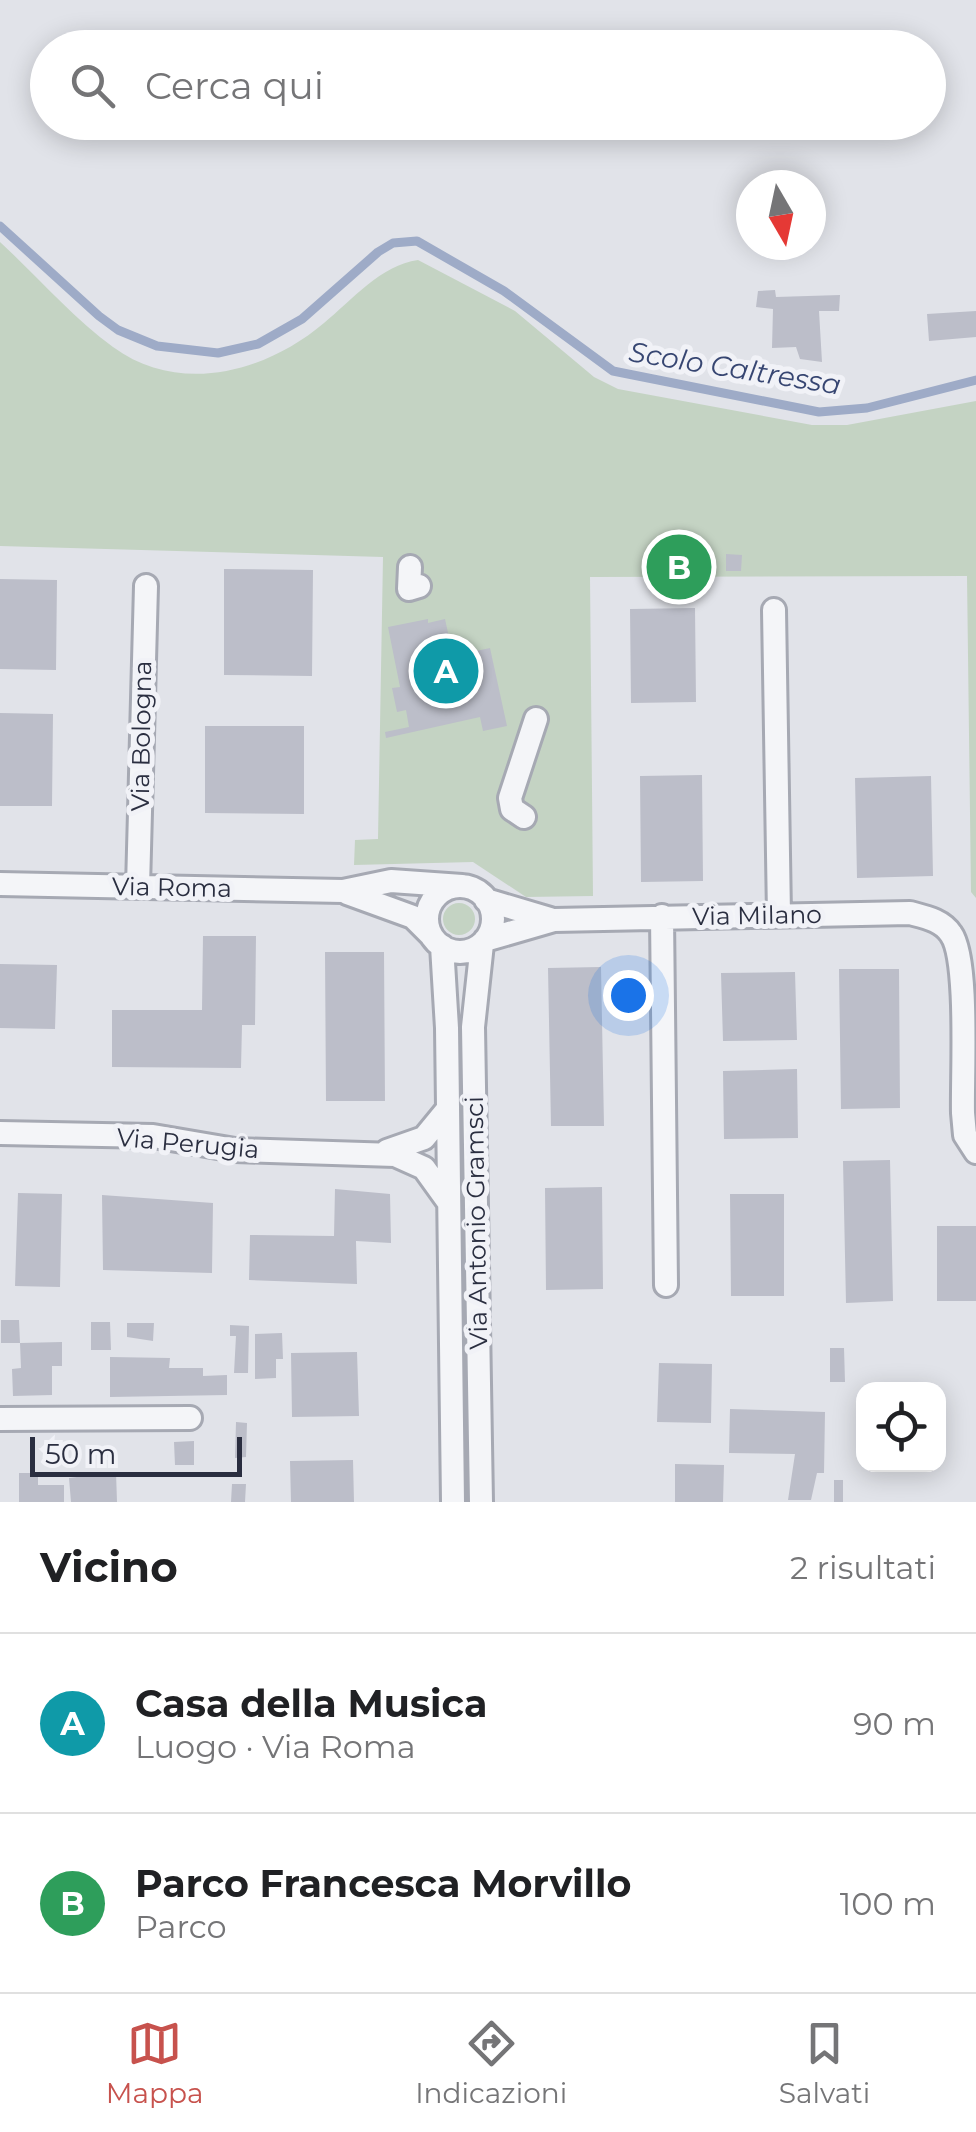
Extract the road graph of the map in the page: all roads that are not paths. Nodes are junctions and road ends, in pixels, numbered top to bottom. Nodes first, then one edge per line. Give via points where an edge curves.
1 (146, 586) dead end
2 (774, 610) dead end
3 (536, 720) dead end
4 (524, 817) dead end
5 (0, 884) edge
6 (462, 886) junction
7 (138, 887) junction
8 (343, 892) junction
9 (486, 900) junction
10 (779, 915) junction
11 (662, 916) junction
12 (554, 920) junction
13 (436, 940) junction
14 (484, 942) junction
15 (447, 1110) junction
16 (0, 1133) edge
17 (377, 1152) junction
18 (976, 1152) edge
19 (449, 1203) junction
20 (666, 1285) dead end
21 (190, 1418) dead end
22 (0, 1419) edge
23 (453, 1502) edge
24 (482, 1502) edge

1 - 7 street, Via Bologna
2 - 10 street
3 - 4 street via 510,798
5 - 7 street, Via Roma
6 - 8 street, Via Roma via 391,881
6 - 9 street
6 - 13 street via 435,898 427,916
7 - 8 street, Via Roma
8 - 13 street, Via Roma via 413,917
9 - 12 street, Via Milano
9 - 14 street via 492,918
10 - 11 street, Via Milano
10 - 18 street, Via Milano via 910,913 953,935 960,951 965,1135
11 - 12 street, Via Milano
11 - 20 street
12 - 14 street, Via Milano
13 - 14 street via 460,952
13 - 15 street, Via Antonio Gramsci
14 - 24 street, Via Antonio Gramsci via 473,1028
15 - 17 street, Via Perugia via 424,1138
15 - 19 street, Via Antonio Gramsci
16 - 17 street, Via Perugia via 153,1136 235,1150
17 - 19 street, Via Perugia via 424,1168
19 - 23 street, Via Antonio Gramsci
21 - 22 street

